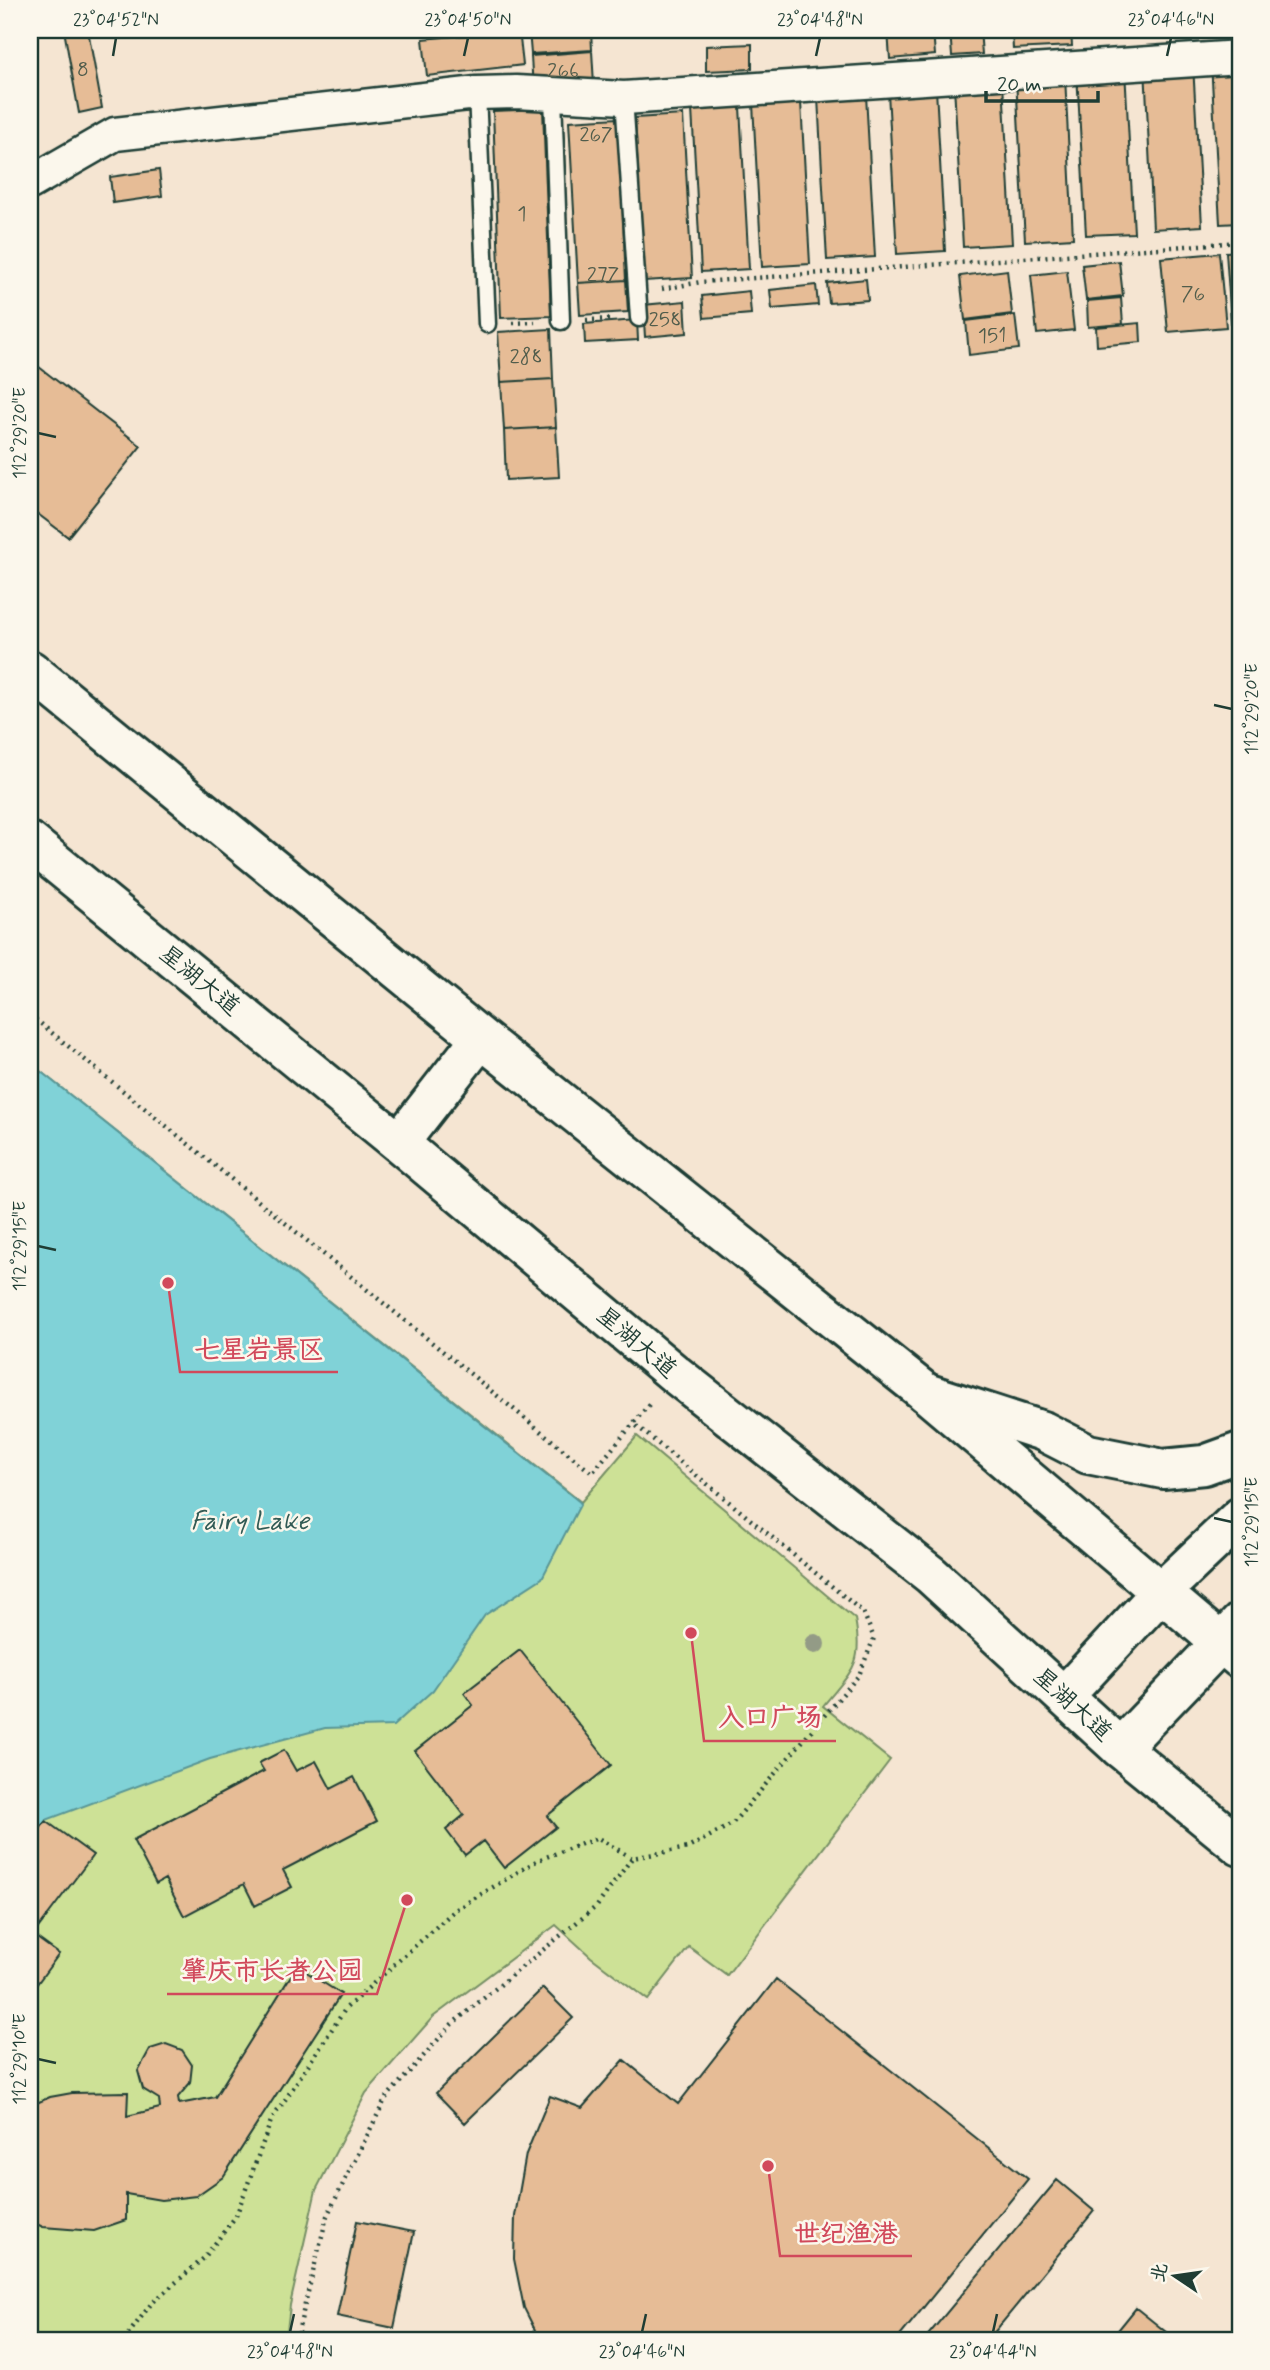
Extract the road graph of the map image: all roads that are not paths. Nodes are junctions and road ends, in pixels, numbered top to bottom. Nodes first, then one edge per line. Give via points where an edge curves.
1 (1240, 57) edge
2 (477, 93) junction
3 (553, 96) junction
4 (624, 98) junction
5 (30, 183) edge
6 (639, 318) dead end
7 (561, 321) dead end
8 (487, 324) dead end
9 (30, 670) edge
10 (30, 842) edge
11 (481, 1038) junction
12 (399, 1143) junction
13 (926, 1393) junction
14 (1240, 1452) edge
15 (1240, 1517) edge
16 (1162, 1591) junction
17 (1234, 1641) edge
18 (1064, 1696) junction
19 (1120, 1748) junction
20 (1240, 1846) edge

1 - 4 street
2 - 3 street
2 - 5 street via 116,134
2 - 8 lane
3 - 4 street
3 - 7 lane
4 - 6 lane
9 - 11 main road
10 - 12 main road, 星湖大道
11 - 12 main road
11 - 13 main road
12 - 18 main road, 星湖大道 via 674,1374 931,1575
13 - 14 main road via 1043,1432 1088,1454 1163,1469 1204,1465
13 - 16 main road
15 - 16 main road
16 - 17 main road
16 - 18 main road
17 - 19 main road
18 - 19 main road, 星湖大道
19 - 20 main road, 星湖大道

